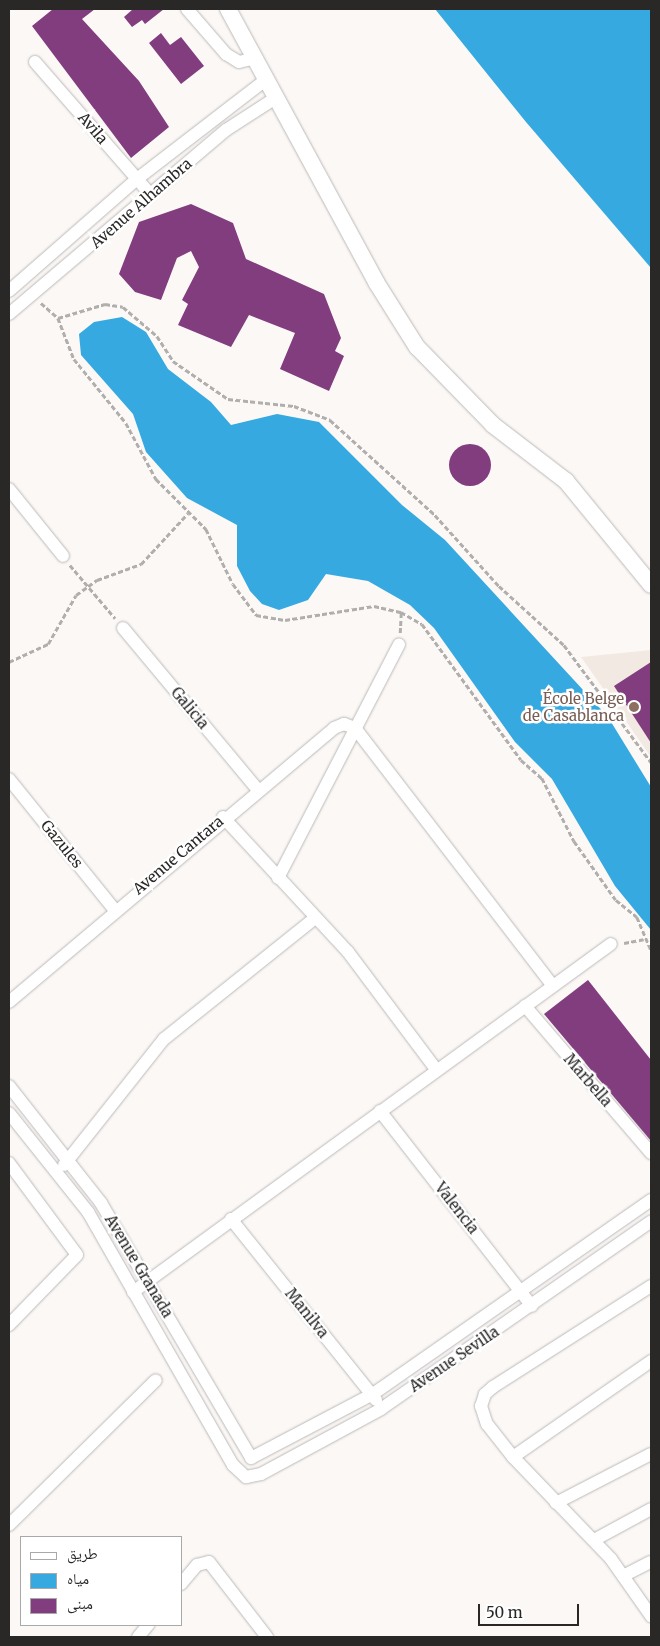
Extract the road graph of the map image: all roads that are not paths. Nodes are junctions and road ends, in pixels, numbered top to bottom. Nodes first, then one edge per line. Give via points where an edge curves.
1 (187, 9) edge
2 (228, 9) edge
3 (257, 58) junction
4 (35, 62) dead end
5 (268, 78) junction
6 (278, 96) junction
7 (137, 179) junction
8 (150, 194) junction
9 (9, 291) edge
10 (9, 314) edge
11 (9, 489) edge
12 (63, 556) road end
13 (651, 585) edge
14 (123, 628) road end
15 (399, 645) road end
16 (355, 728) junction
17 (9, 779) edge
18 (257, 788) junction
19 (223, 817) junction
20 (278, 878) junction
21 (114, 909) junction
22 (314, 919) junction
23 (611, 944) road end
24 (553, 986) junction
25 (9, 1002) edge
26 (525, 1006) junction
27 (436, 1069) junction
28 (9, 1086) edge
29 (380, 1111) junction
30 (9, 1113) edge
31 (651, 1153) edge
32 (69, 1158) junction
33 (9, 1163) edge
34 (60, 1171) junction
35 (651, 1200) edge
36 (231, 1219) junction
37 (651, 1221) edge
38 (148, 1279) junction
39 (651, 1286) edge
40 (521, 1290) junction
41 (134, 1292) junction
42 (532, 1306) junction
43 (9, 1325) edge
44 (651, 1362) edge
45 (156, 1380) dead end
46 (373, 1394) junction
47 (381, 1409) junction
48 (651, 1454) edge
49 (513, 1457) junction
50 (252, 1458) junction
51 (246, 1477) junction
52 (556, 1503) junction
53 (651, 1509) edge
54 (9, 1525) edge
55 (594, 1540) junction
56 (651, 1562) edge
57 (623, 1576) junction
58 (182, 1583) edge
59 (651, 1616) edge
60 (147, 1626) edge
61 (138, 1637) edge
62 (267, 1637) edge

1 - 3 street via 226,54 239,62
2 - 3 street
3 - 5 street
4 - 7 street, Avila
5 - 6 street
5 - 7 street, Avenue Alhambra
6 - 8 street, Avenue Alhambra via 226,130
6 - 13 street via 376,282 417,347 493,425 566,481
7 - 8 street, Avila
7 - 9 street, Avenue Alhambra
8 - 10 street, Avenue Alhambra
11 - 12 street
14 - 18 street, Galicia
15 - 16 street
16 - 18 street, Avenue Cantara via 344,724 334,728
16 - 20 street
16 - 24 street
17 - 21 street, Gazules
18 - 19 street, Avenue Cantara
19 - 20 street
19 - 21 street, Avenue Cantara
20 - 22 street
21 - 25 street, Avenue Cantara
22 - 27 street via 383,995
22 - 32 street via 164,1039
23 - 24 street
24 - 26 street
26 - 27 street
26 - 31 street, Marbella
27 - 29 street
28 - 32 street, Avenue Granada
29 - 36 street
29 - 40 street, Valencia
30 - 34 street, Avenue Granada
32 - 34 street
32 - 38 street, Avenue Granada
33 - 43 street via 77,1255
34 - 41 street, Avenue Granada
35 - 40 street, Avenue Sevilla
36 - 38 street
36 - 46 street, Manilva
37 - 42 street, Avenue Sevilla
38 - 41 street
38 - 50 street, Avenue Granada
39 - 49 street via 485,1394 481,1406 485,1419
40 - 42 street, Valencia
40 - 46 street, Avenue Sevilla
41 - 51 street, Avenue Granada via 233,1465
42 - 47 street, Avenue Sevilla
44 - 49 street
45 - 54 street
46 - 47 street, Manilva
46 - 50 street, Avenue Sevilla
47 - 51 street, Avenue Sevilla via 260,1474
48 - 52 street
49 - 52 street
50 - 51 street
52 - 55 street
53 - 55 street
55 - 57 street
56 - 57 street
57 - 59 street
58 - 62 street via 197,1564 209,1562
60 - 61 street

